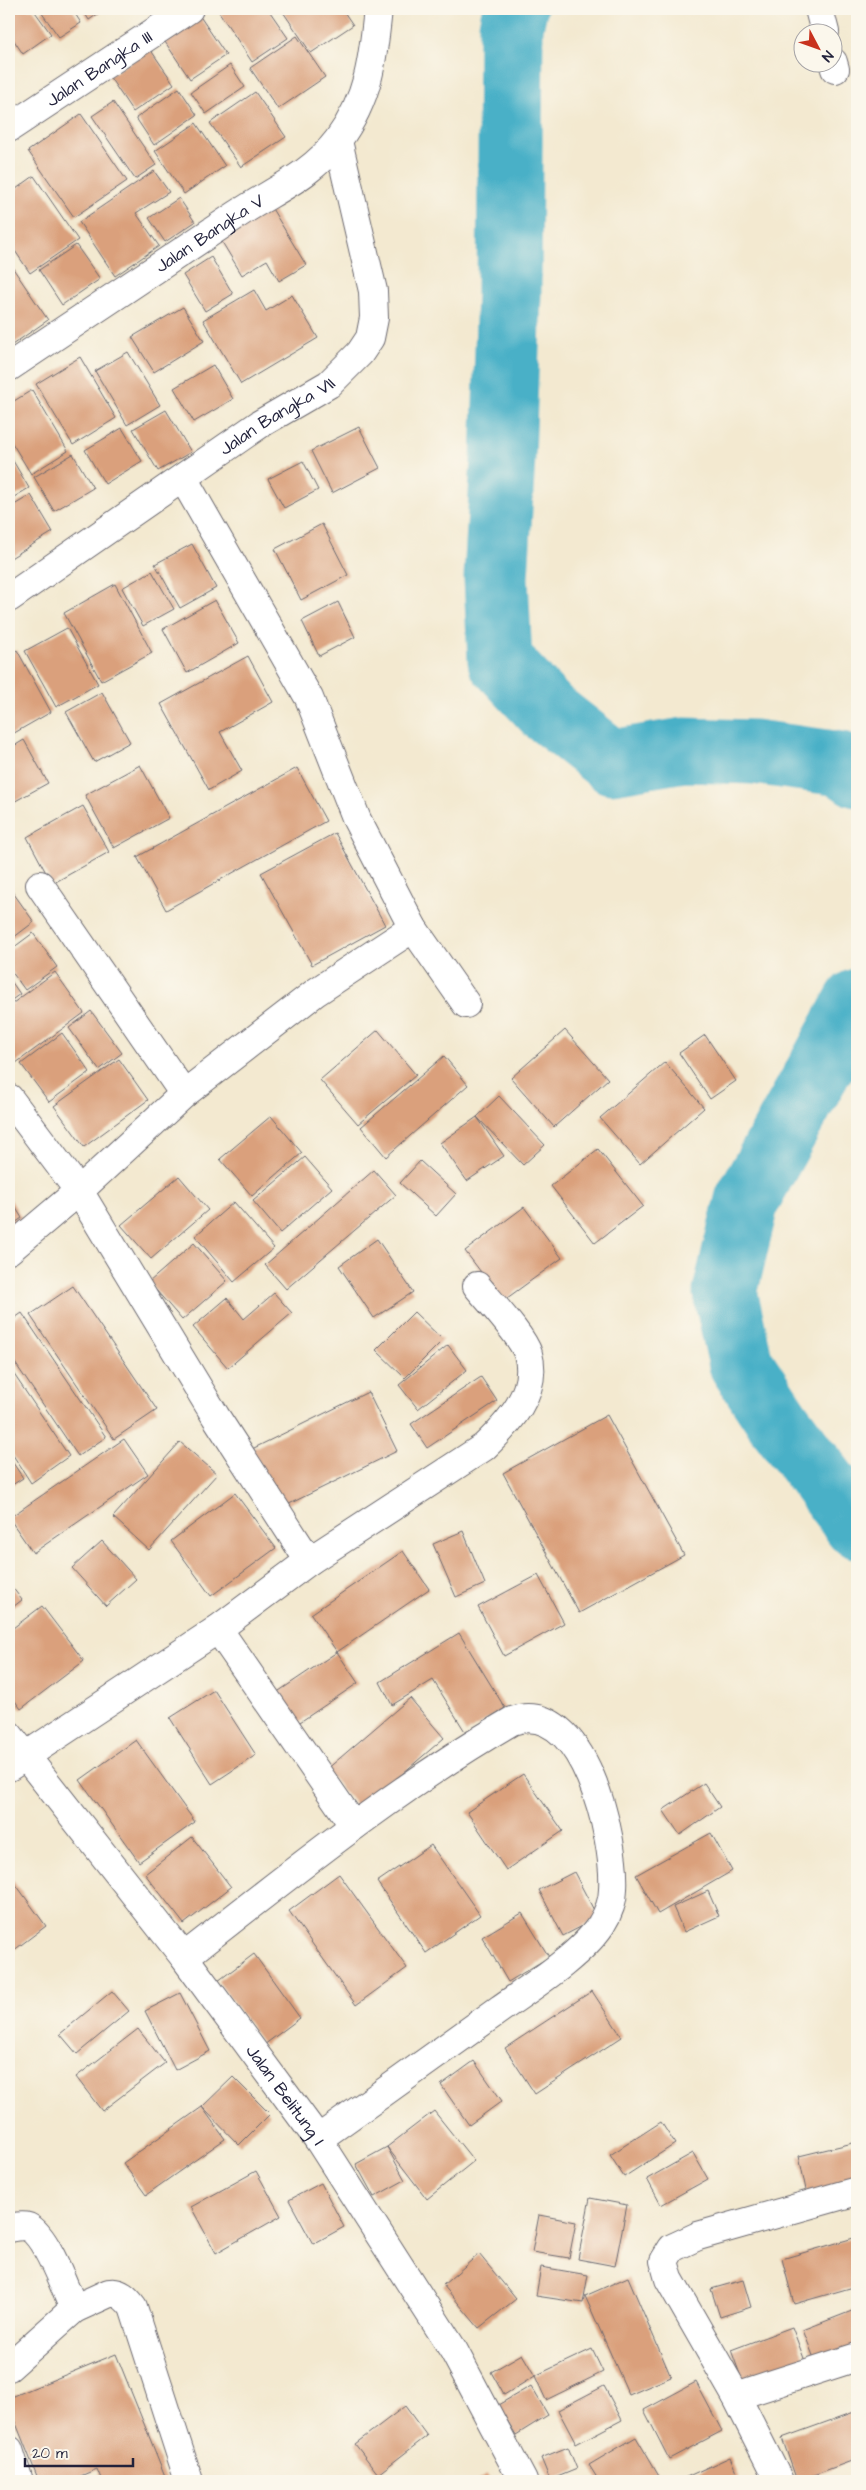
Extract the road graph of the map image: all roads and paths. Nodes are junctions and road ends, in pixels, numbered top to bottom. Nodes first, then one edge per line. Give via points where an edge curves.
1 (189, 9) edge
2 (378, 9) edge
3 (820, 9) edge
4 (823, 22) edge
5 (9, 128) edge
6 (338, 141) junction
7 (9, 367) edge
8 (183, 478) junction
9 (9, 598) edge
10 (40, 885) dead end
11 (413, 928) junction
12 (466, 1004) dead end
13 (184, 1094) junction
14 (9, 1098) edge
15 (79, 1191) junction
16 (9, 1250) edge
17 (477, 1286) dead end
18 (308, 1561) junction
19 (218, 1629) junction
20 (14, 1753) edge
21 (354, 1826) junction
22 (184, 1957) junction
23 (318, 2140) junction
24 (857, 2191) edge
25 (9, 2228) edge
26 (74, 2309) junction
27 (857, 2357) edge
28 (9, 2367) edge
29 (736, 2396) junction
30 (9, 2450) edge
31 (19, 2481) edge
32 (189, 2481) edge
33 (523, 2481) edge
34 (779, 2481) edge

1 - 5 street, Jalan Bangka III
2 - 6 street, Jalan Bangka V via 372,67 361,102
3 - 4 street
6 - 7 street, Jalan Bangka V via 311,170 243,210
6 - 8 street, Jalan Bangka VII via 373,292 374,318 370,338 360,353 328,384 260,424
8 - 9 street, Jalan Bangka VII
8 - 11 street via 309,698 357,820
10 - 13 street
11 - 12 street
11 - 13 street via 316,992
13 - 15 street
14 - 15 street
15 - 16 street
15 - 18 street
17 - 18 street via 528,1354 530,1371 522,1402 484,1448
18 - 19 street
19 - 20 street
19 - 21 street
20 - 22 street, Jalan Belitung I
21 - 22 street
21 - 23 street via 452,1756 503,1726 521,1718 536,1720 558,1729 582,1757 609,1835 613,1890 606,1916 585,1944 528,1989
22 - 23 street, Jalan Belitung I
23 - 33 street, Jalan Belitung I via 454,2351
24 - 29 street via 698,2236 677,2245 667,2254 664,2269
25 - 26 street via 22,2226 36,2233
26 - 28 street
26 - 32 street via 115,2292 133,2307
27 - 29 street
29 - 34 street
30 - 31 street

